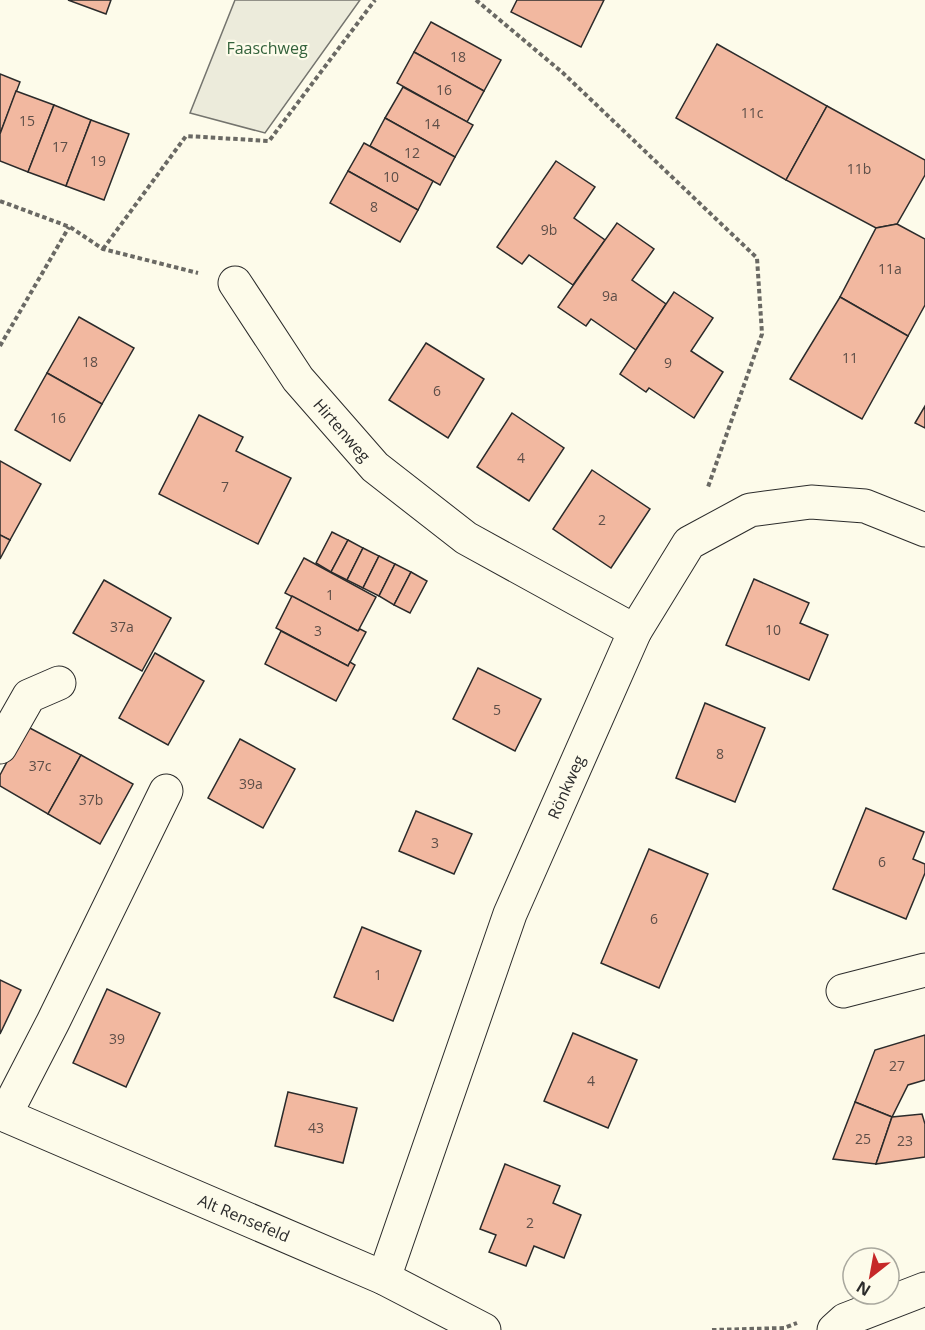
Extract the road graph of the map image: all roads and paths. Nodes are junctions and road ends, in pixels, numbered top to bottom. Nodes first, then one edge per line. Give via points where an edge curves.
1 (375, 0) edge
2 (476, 0) edge
3 (0, 201) edge
4 (70, 227) junction
5 (103, 249) junction
6 (235, 283) joint
7 (0, 346) edge
8 (925, 530) edge
9 (689, 543) junction
10 (635, 631) junction
11 (59, 683) dead end
12 (0, 747) edge
13 (166, 791) dead end
14 (925, 970) edge
15 (843, 991) dead end
16 (2, 1114) edge
17 (384, 1278) junction
18 (925, 1289) edge
19 (819, 1325) edge
20 (472, 1327) edge
21 (712, 1330) edge

1 - 5 path via 269,141 186,136
2 - 9 path via 563,73 757,258 762,334
3 - 4 path
4 - 5 path
4 - 7 path
5 - 6 path
6 - 10 street, Hirtenweg via 298,379 375,467 466,538
8 - 9 street via 865,506 811,502 750,510
9 - 10 street, Rönkweg
10 - 17 street, Rönkweg via 510,914
11 - 12 street via 29,696
13 - 16 street via 53,1022
14 - 15 street
16 - 17 street, Alt Rensefeld
17 - 20 street, Alt Rensefeld
18 - 19 street via 845,1320
19 - 21 path

